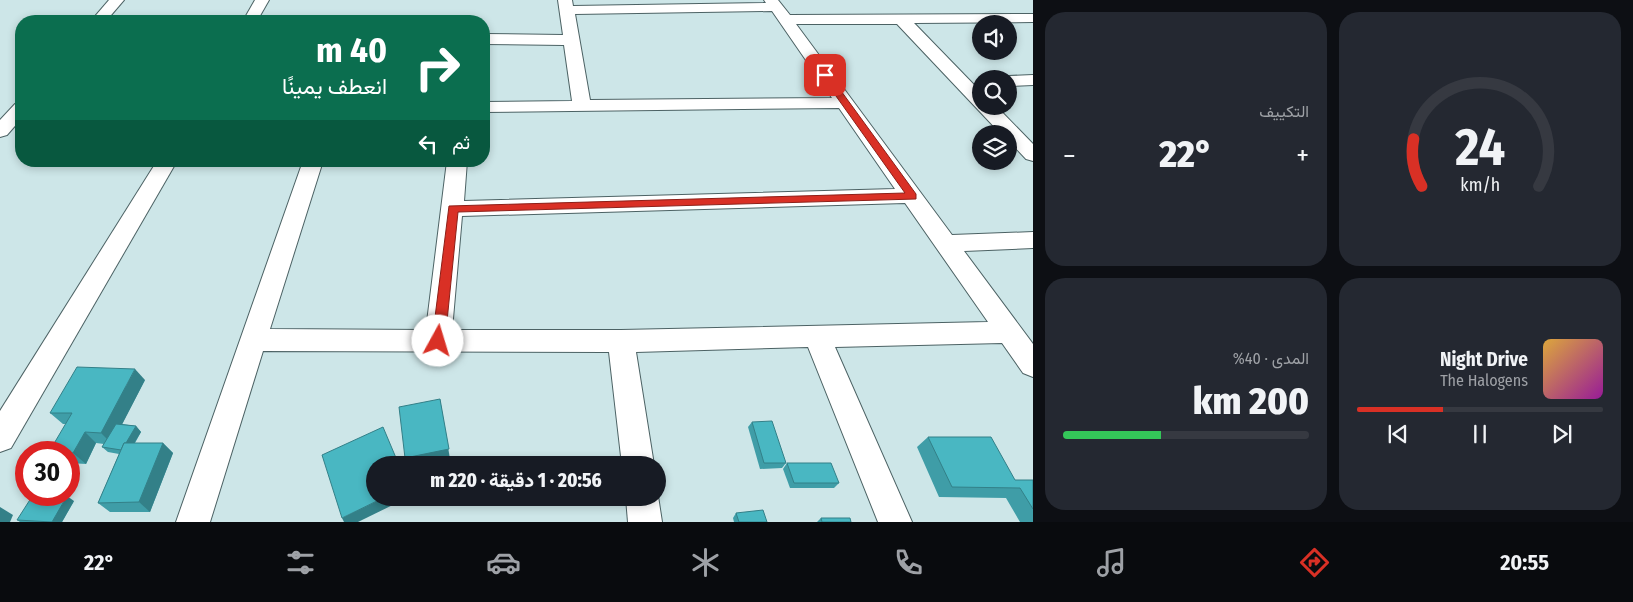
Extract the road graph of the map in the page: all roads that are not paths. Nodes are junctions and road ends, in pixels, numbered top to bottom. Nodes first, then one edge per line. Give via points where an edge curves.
1 (117, 0) edge
2 (262, 0) edge
3 (566, 5) edge
4 (777, 9) edge
5 (103, 15) edge
6 (253, 15) edge
7 (1033, 18) edge
8 (901, 19) junction
9 (490, 39) edge
10 (572, 40) junction
11 (1033, 80) edge
12 (961, 81) junction
13 (972, 81) edge
14 (1017, 81) edge
15 (972, 93) edge
16 (845, 102) junction
17 (582, 105) junction
18 (490, 108) edge
19 (994, 115) edge
20 (15, 117) edge
21 (0, 131) edge
22 (1033, 155) edge
23 (163, 167) edge
24 (311, 167) edge
25 (456, 167) edge
26 (912, 196) junction
27 (453, 209) junction
28 (1033, 240) edge
29 (945, 243) junction
30 (1010, 332) junction
31 (817, 336) junction
32 (253, 340) junction
33 (438, 341) junction
34 (621, 341) junction
35 (1033, 365) edge
36 (0, 438) edge
37 (637, 456) edge
38 (643, 506) edge
39 (193, 522) edge
40 (646, 522) edge
41 (895, 522) edge

1 - 5 street
2 - 6 street
3 - 4 street
3 - 10 street
4 - 8 street
4 - 16 street
7 - 8 street
8 - 12 street
9 - 10 street
10 - 17 street
11 - 14 street
12 - 13 street
12 - 15 street
16 - 17 street
16 - 26 street
17 - 18 street
19 - 22 street
20 - 21 street
23 - 36 street
24 - 32 street
25 - 27 street
26 - 27 street
26 - 29 street
27 - 33 street
28 - 29 street
29 - 30 street
30 - 31 street
30 - 35 street
31 - 34 street
31 - 41 street
32 - 33 street
32 - 39 street
33 - 34 street
34 - 37 street
38 - 40 street

